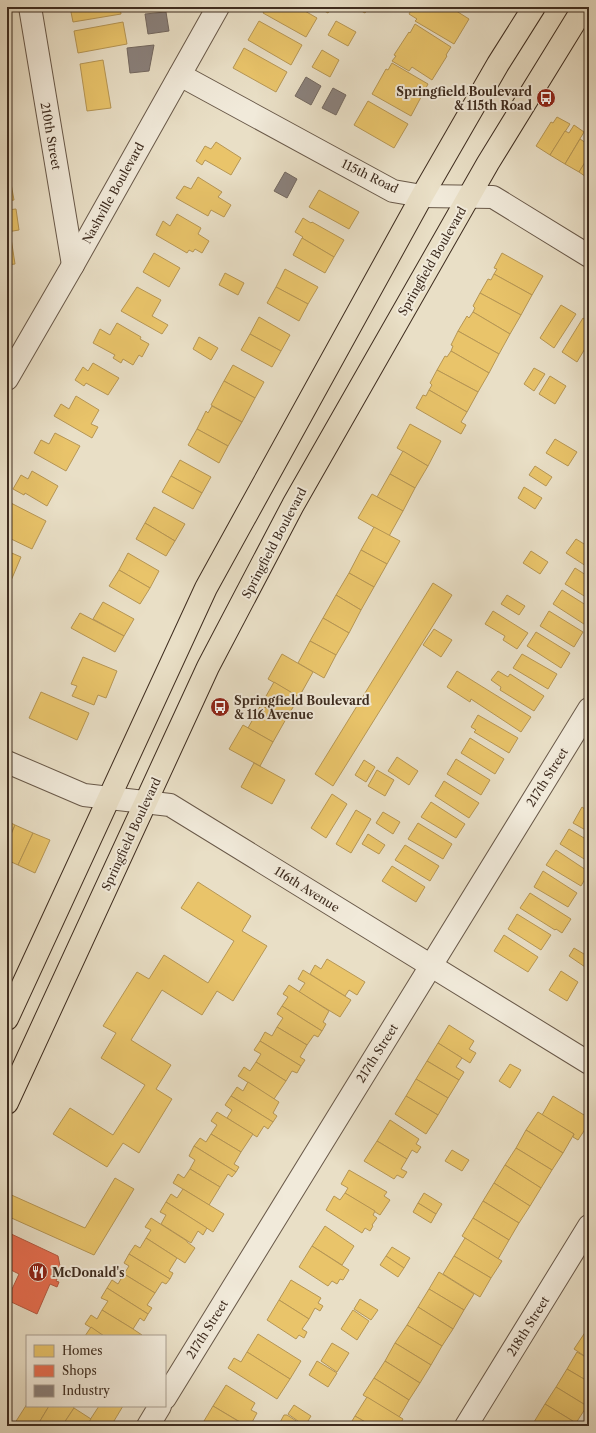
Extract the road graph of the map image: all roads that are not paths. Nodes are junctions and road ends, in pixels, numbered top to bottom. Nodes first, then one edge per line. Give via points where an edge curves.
1 (30, 7) edge
2 (218, 7) edge
3 (534, 7) edge
4 (584, 7) edge
5 (180, 75) junction
6 (422, 196) junction
7 (468, 198) junction
8 (589, 256) edge
9 (73, 265) junction
10 (7, 378) edge
11 (589, 709) edge
12 (7, 762) edge
13 (109, 798) junction
14 (146, 802) junction
15 (431, 966) junction
16 (7, 1019) edge
17 (589, 1063) edge
18 (7, 1103) edge
19 (589, 1226) edge
20 (166, 1396) edge
21 (159, 1407) edge
22 (148, 1426) edge
23 (466, 1426) edge

1 - 9 street, 210th Street
2 - 5 street, Nashville Boulevard
3 - 6 main road
4 - 7 main road, Springfield Boulevard
5 - 6 street, 115th Road via 393,191
5 - 9 street, Nashville Boulevard
6 - 7 street, 115th Road
6 - 13 main road via 206,588
7 - 8 street, 115th Road via 497,198
7 - 14 main road, Springfield Boulevard via 293,505 208,667
9 - 10 street, Nashville Boulevard
11 - 15 street, 217th Street
12 - 13 street, 116th Avenue via 84,795
13 - 14 street, 116th Avenue
13 - 16 main road
14 - 15 street, 116th Avenue via 170,805
14 - 18 main road, Springfield Boulevard
15 - 17 street, 116th Avenue
15 - 20 street, 217th Street
19 - 23 street, 218th Street
21 - 22 street

